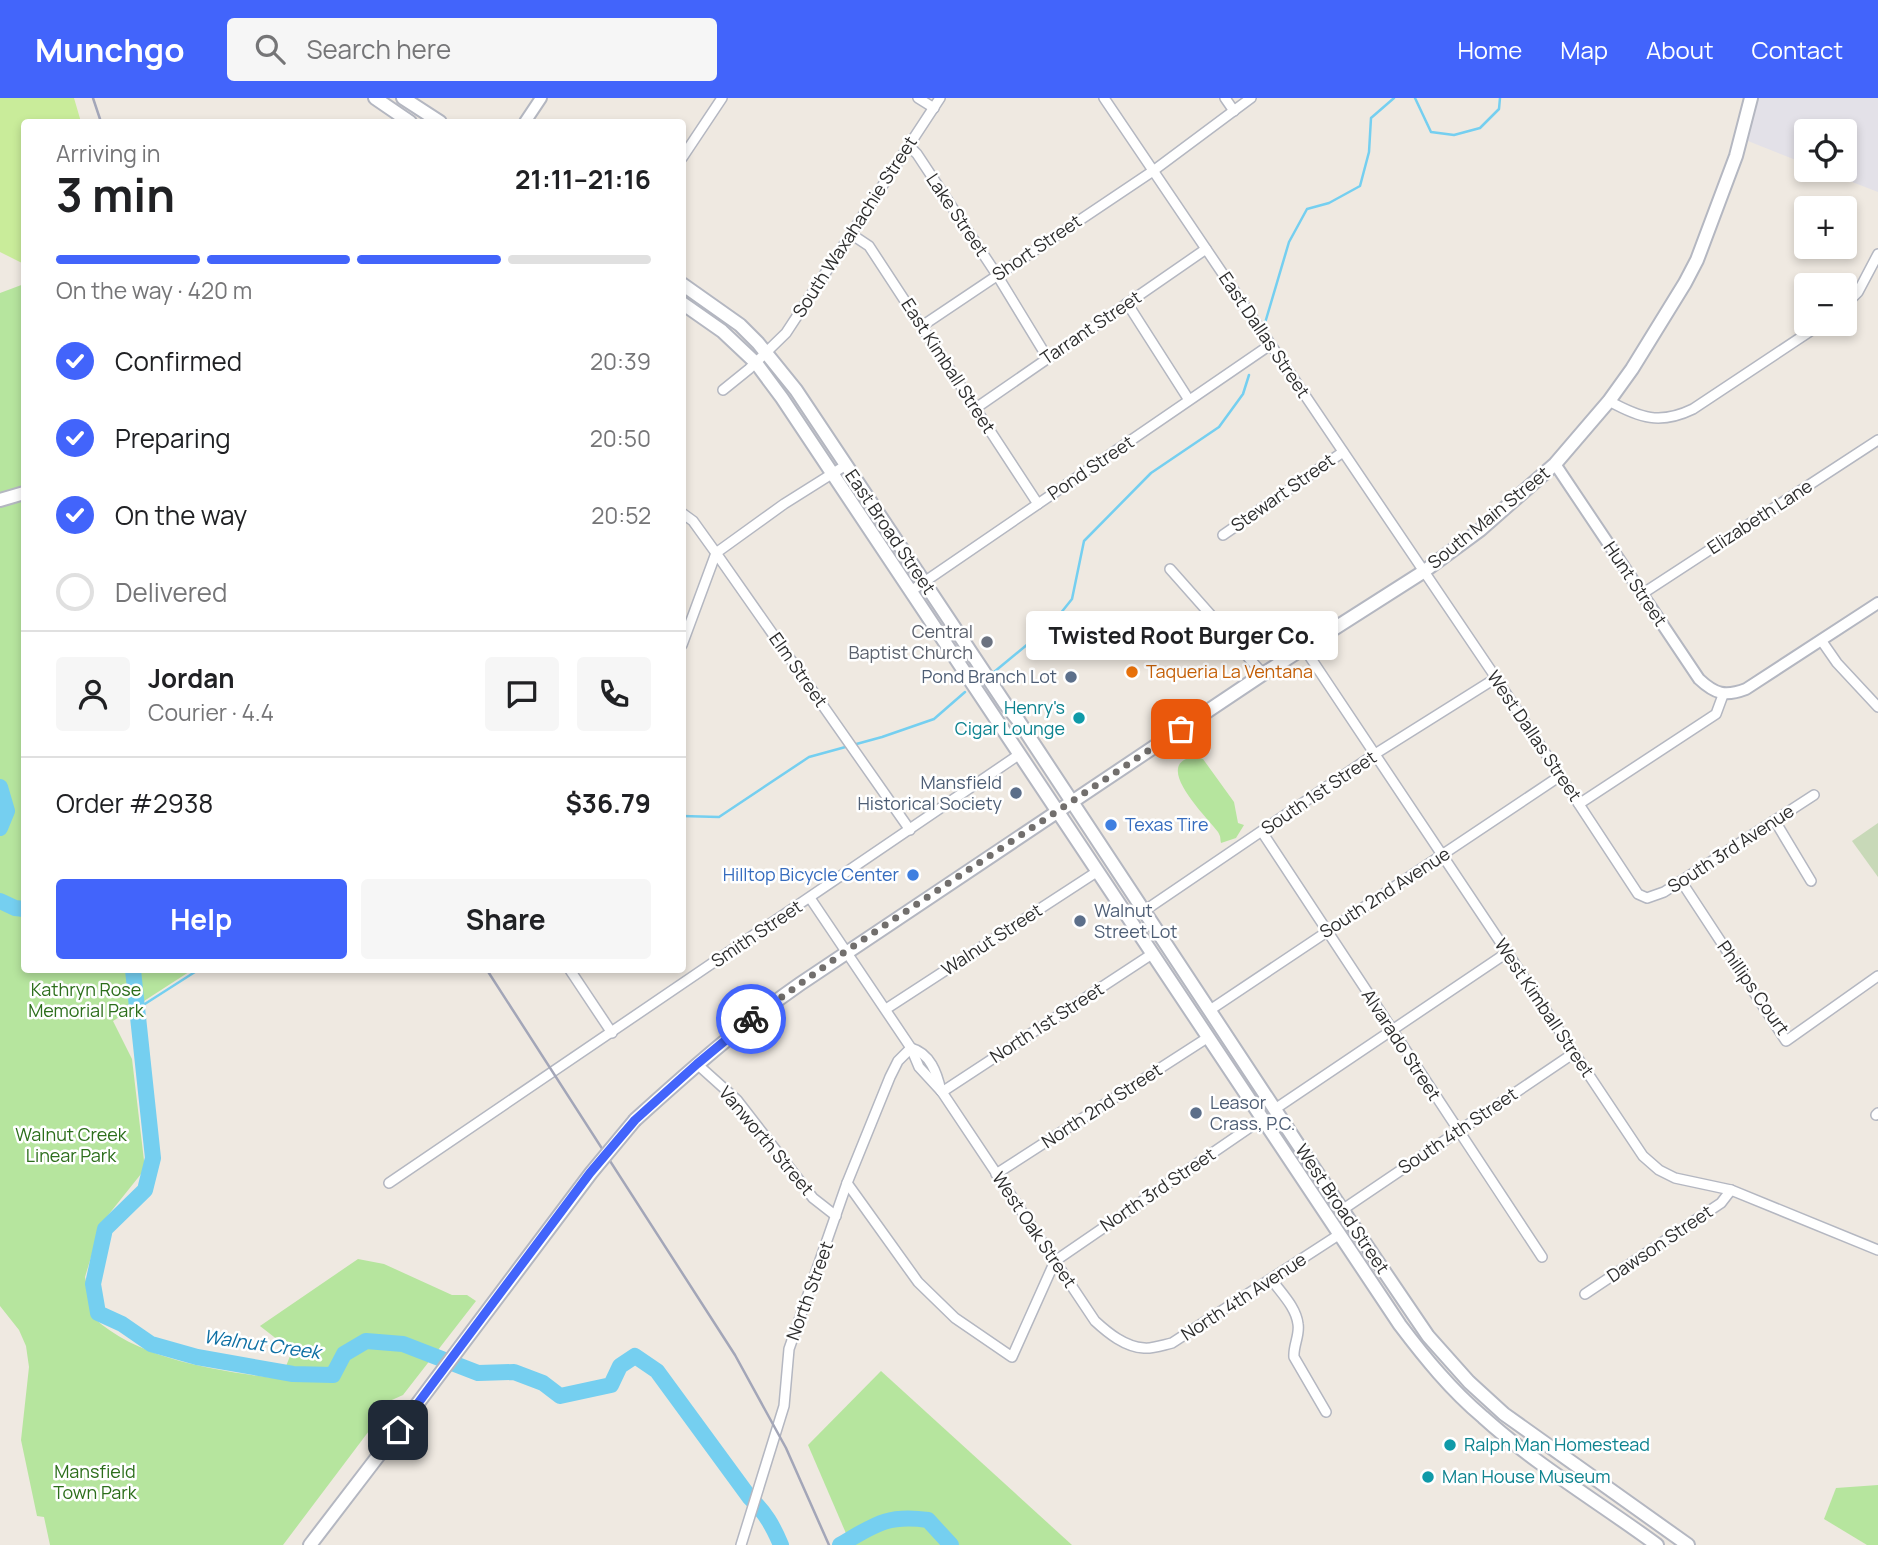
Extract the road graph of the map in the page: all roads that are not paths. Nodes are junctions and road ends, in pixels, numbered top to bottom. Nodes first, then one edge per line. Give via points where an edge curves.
1 (374, 98) edge
2 (403, 98) edge
3 (541, 98) edge
4 (722, 98) edge
5 (918, 98) edge
6 (940, 98) edge
7 (1225, 98) edge
8 (1251, 98) edge
9 (1751, 98) edge
10 (1107, 99) edge
11 (934, 108) junction
12 (1234, 111) junction
13 (406, 119) edge
14 (435, 119) edge
15 (527, 119) edge
16 (909, 146) junction
17 (686, 152) edge
18 (1153, 171) junction
19 (851, 234) junction
20 (1206, 249) junction
21 (1878, 254) edge
22 (997, 275) junction
23 (686, 287) edge
24 (1857, 293) edge
25 (1127, 303) junction
26 (686, 306) edge
27 (922, 326) junction
28 (1803, 336) edge
29 (1270, 345) junction
30 (766, 353) junction
31 (1047, 357) junction
32 (756, 363) junction
33 (723, 390) dead end
34 (1189, 400) junction
35 (1609, 401) junction
36 (976, 408) junction
37 (1878, 440) edge
38 (1343, 452) junction
39 (1555, 464) junction
40 (846, 465) junction
41 (833, 474) junction
42 (21, 494) edge
43 (0, 500) edge
44 (1038, 504) junction
45 (686, 516) edge
46 (1223, 535) dead end
47 (716, 553) junction
48 (1170, 569) dead end
49 (1423, 572) junction
50 (924, 583) junction
51 (911, 591) junction
52 (1642, 594) junction
53 (1878, 603) edge
54 (686, 634) edge
55 (1821, 640) junction
56 (1304, 648) junction
57 (971, 653) junction
58 (958, 661) junction
59 (1263, 674) junction
60 (1496, 678) junction
61 (1723, 695) junction
62 (1006, 705) junction
63 (1878, 707) edge
64 (993, 713) junction
65 (1020, 754) junction
66 (1375, 754) junction
67 (1560, 776) junction
68 (1814, 795) dead end
69 (1072, 802) junction
70 (1579, 804) junction
71 (1058, 811) junction
72 (1774, 821) junction
73 (910, 830) junction
74 (1262, 832) junction
75 (1442, 856) junction
76 (1098, 871) junction
77 (1681, 881) junction
78 (1811, 881) dead end
79 (810, 898) junction
80 (1647, 898) joint
81 (1144, 911) junction
82 (1131, 920) junction
83 (1326, 931) junction
84 (846, 951) junction
85 (1508, 953) junction
86 (1152, 954) junction
87 (572, 973) edge
88 (1878, 976) edge
89 (886, 1009) junction
90 (1210, 1010) junction
91 (1392, 1030) junction
92 (612, 1033) junction
93 (1207, 1038) junction
94 (911, 1048) junction
95 (1574, 1053) junction
96 (697, 1064) junction
97 (942, 1092) junction
98 (1275, 1109) junction
99 (1262, 1119) junction
100 (1458, 1131) junction
101 (996, 1174) junction
102 (847, 1183) junction
103 (389, 1184) dead end
104 (1731, 1190) junction
105 (1342, 1210) junction
106 (836, 1216) junction
107 (1352, 1226) junction
108 (1340, 1234) junction
109 (1878, 1250) edge
110 (1542, 1257) dead end
111 (1055, 1261) junction
112 (1272, 1280) junction
113 (1585, 1294) dead end
114 (1144, 1348) joint
115 (1484, 1396) junction
116 (1472, 1408) junction
117 (1326, 1412) dead end
118 (1611, 1491) junction
119 (1602, 1505) junction
120 (310, 1545) edge
121 (741, 1545) edge
122 (1657, 1545) edge
123 (1688, 1545) edge

1 - 13 main road
2 - 14 main road
3 - 15 street
4 - 17 street
5 - 11 street
6 - 11 street, South Waxahachie Street
7 - 12 street
8 - 12 street, Short Street
9 - 35 main road, South Main Street via 1736,156 1698,260
10 - 18 street, East Dallas Street
11 - 16 street, South Waxahachie Street
12 - 18 street, Short Street
16 - 19 street, South Waxahachie Street
16 - 22 street, Lake Street
18 - 20 street, East Dallas Street
18 - 22 street, Short Street
19 - 27 street, East Kimball Street via 869,246
19 - 30 street, South Waxahachie Street via 786,333
20 - 25 street, Tarrant Street
20 - 29 street, East Dallas Street
21 - 24 street
22 - 27 street, Short Street
22 - 31 street, Lake Street
23 - 30 main road, East Broad Street via 731,318
25 - 31 street, Tarrant Street
25 - 34 street
26 - 32 main road, East Broad Street
27 - 36 street, East Kimball Street
28 - 35 street via 1678,416 1639,416
29 - 34 street, Pond Street
29 - 38 street, East Dallas Street
30 - 32 street, South Waxahachie Street
30 - 40 main road, East Broad Street
31 - 36 street, Tarrant Street
32 - 33 street, South Waxahachie Street
32 - 41 main road, East Broad Street
34 - 44 street, Pond Street
35 - 39 main road, South Main Street
36 - 44 street, East Kimball Street
37 - 52 street, Elizabeth Lane
38 - 46 street, Stewart Street
38 - 49 street, East Dallas Street
39 - 49 main road, South Main Street via 1480,530
39 - 52 street, Hunt Street
40 - 41 street
40 - 50 main road, East Broad Street
41 - 47 street
41 - 51 main road, East Broad Street
42 - 43 main road
44 - 50 street, Pond Street
45 - 47 street, Elm Street
47 - 54 street
47 - 73 street, Elm Street
48 - 59 street
49 - 56 main road, South Main Street
49 - 60 street, West Dallas Street
50 - 51 street, Pond Street
50 - 57 main road, East Broad Street
51 - 58 main road, East Broad Street
52 - 61 street, Hunt Street via 1699,679
53 - 55 street
55 - 61 street via 1746,689
55 - 63 street
56 - 59 main road, South Main Street
56 - 66 street, West Kimball Street
57 - 58 main road
57 - 62 main road, East Broad Street
58 - 64 main road, East Broad Street
59 - 69 main road, South Main Street
60 - 66 street, South 1st Street
60 - 67 street, West Dallas Street
61 - 70 street via 1716,714
62 - 64 main road
62 - 69 main road, East Broad Street
64 - 65 main road, East Broad Street
65 - 71 main road, East Broad Street
65 - 73 street, Smith Street
66 - 74 street, South 1st Street
66 - 75 street, West Kimball Street
67 - 70 street, West Dallas Street
67 - 75 street, South 2nd Avenue
68 - 72 street, South 3rd Avenue
69 - 71 main road, South Main Street
69 - 81 main road, West Broad Street
70 - 80 street, West Dallas Street via 1630,883
71 - 76 main road, West Broad Street
71 - 84 main road, South Main Street
72 - 77 street, South 3rd Avenue
72 - 78 street
73 - 79 street, Smith Street
74 - 81 street, South 1st Street
74 - 83 street, Alvarado Street
75 - 83 street, South 2nd Avenue
75 - 85 street, West Kimball Street
76 - 82 main road, West Broad Street
76 - 89 street, Walnut Street
77 - 80 street, South 3rd Avenue
77 - 88 street, Phillips Court via 1786,1041
79 - 84 street, West Oak Street
79 - 92 street, Smith Street
81 - 82 main road
81 - 90 main road, West Broad Street
82 - 86 main road, West Broad Street
83 - 90 street, South 2nd Avenue
83 - 91 street, Alvarado Street
84 - 89 street, West Oak Street
84 - 96 main road, South Main Street via 753,1017
85 - 91 street
85 - 95 street, West Kimball Street
86 - 93 main road, West Broad Street
86 - 97 street, North 1st Street
87 - 92 street
89 - 94 street, West Oak Street
90 - 98 main road, West Broad Street
91 - 98 street
91 - 100 street, Alvarado Street
92 - 103 street, Smith Street
93 - 99 main road, West Broad Street
93 - 101 street, North 2nd Street
94 - 97 street, West Oak Street via 919,1067
94 - 102 street, North Street via 890,1077
95 - 100 street, South 4th Street
95 - 104 street, West Kimball Street via 1643,1156 1659,1170
96 - 106 street, Vanworth Street via 737,1100 813,1198
96 - 120 main road, South Main Street, bridge via 635,1120 590,1173
97 - 101 street, West Oak Street
98 - 99 main road
98 - 105 main road, West Broad Street
99 - 108 main road, West Broad Street
99 - 111 street, North 3rd Street
100 - 105 street, South 4th Street
100 - 110 street, Alvarado Street
101 - 111 street, West Oak Street
102 - 106 street, North Street
102 - 111 street via 918,1282 955,1318 1012,1357
104 - 109 street, West Kimball Street
104 - 113 street, Dawson Street via 1721,1203
105 - 107 main road, West Broad Street
106 - 121 street, North Street via 789,1349 784,1406
107 - 108 main road
107 - 115 main road, West Broad Street via 1412,1316
108 - 112 street, North 4th Avenue
108 - 116 main road, West Broad Street via 1400,1325
111 - 114 street, West Oak Street via 1095,1321 1109,1334
112 - 114 street, North 4th Avenue via 1172,1343
112 - 117 street via 1298,1324 1294,1357
115 - 116 main road
115 - 118 main road, West Broad Street
116 - 119 main road, West Broad Street
118 - 119 main road
118 - 123 main road, West Broad Street
119 - 122 main road, West Broad Street

